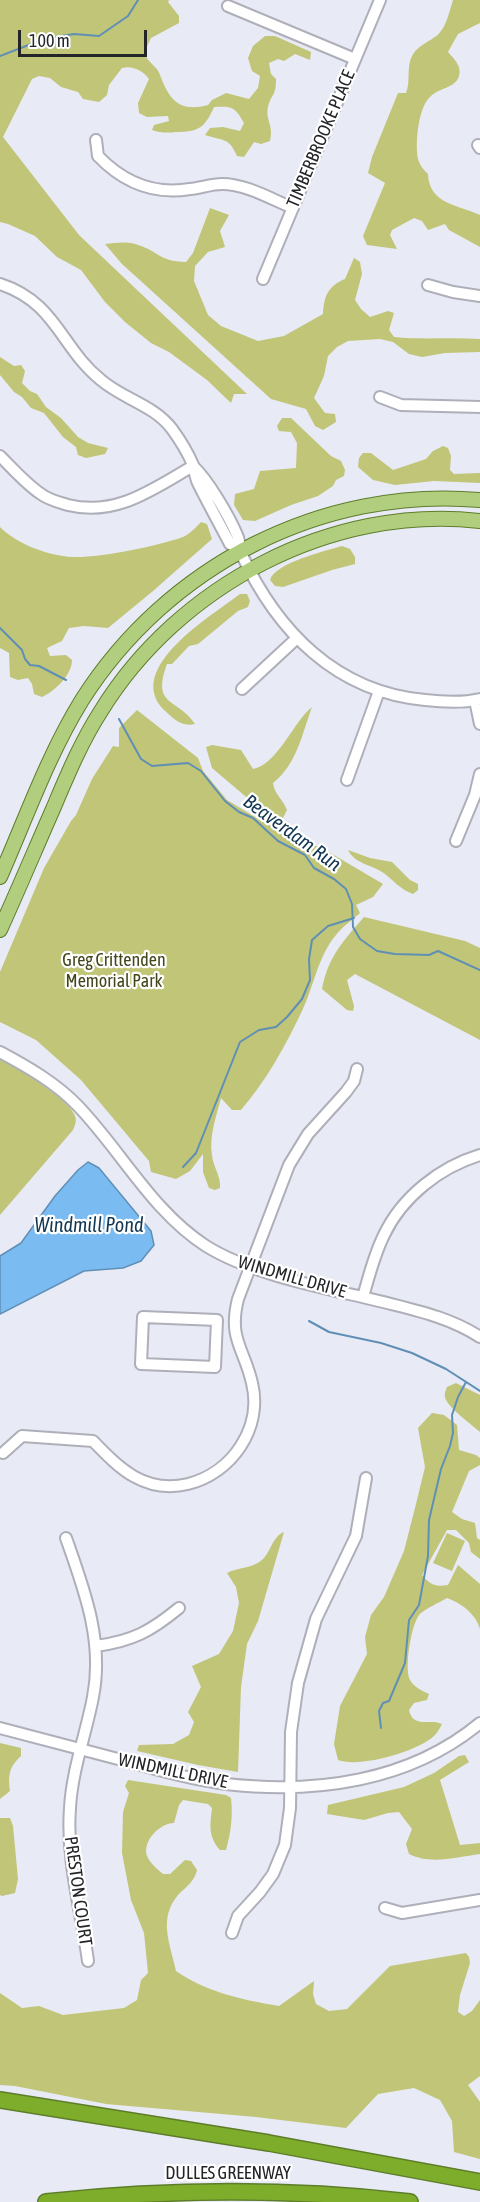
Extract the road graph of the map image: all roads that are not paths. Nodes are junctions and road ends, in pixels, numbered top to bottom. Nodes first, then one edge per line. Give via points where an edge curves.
1 (380, 0) edge
2 (228, 6) dead end
3 (355, 60) junction
4 (96, 140) dead end
5 (292, 208) junction
6 (263, 279) dead end
7 (0, 284) edge
8 (428, 285) dead end
9 (480, 296) edge
10 (380, 397) dead end
11 (480, 407) edge
12 (0, 456) edge
13 (193, 466) junction
14 (480, 500) edge
15 (480, 521) edge
16 (240, 550) junction
17 (250, 570) junction
18 (297, 638) junction
19 (242, 689) dead end
20 (379, 691) junction
21 (478, 699) edge
22 (480, 724) edge
23 (480, 774) edge
24 (347, 780) dead end
25 (456, 841) dead end
26 (0, 877) edge
27 (0, 930) edge
28 (0, 1052) edge
29 (357, 1069) dead end
30 (480, 1155) edge
31 (250, 1267) junction
32 (363, 1297) junction
33 (217, 1320) junction
34 (234, 1320) junction
35 (480, 1337) edge
36 (3, 1453) dead end
37 (366, 1478) dead end
38 (66, 1538) dead end
39 (179, 1608) dead end
40 (96, 1646) junction
41 (480, 1723) edge
42 (0, 1728) edge
43 (80, 1749) junction
44 (290, 1786) junction
45 (480, 1900) edge
46 (385, 1908) dead end
47 (232, 1933) dead end
48 (88, 1961) dead end
49 (0, 2100) edge
50 (480, 2182) edge
51 (46, 2202) edge
52 (410, 2202) edge

1 - 3 street, TIMBERBROOKE PLACE
2 - 3 street
3 - 5 street, TIMBERBROOKE PLACE
4 - 5 street via 98,156 136,184 177,191 210,185 236,186
5 - 6 street, TIMBERBROOKE PLACE
7 - 13 street via 26,296 45,312 89,370 103,382 164,420
8 - 9 street
10 - 11 street via 401,405
12 - 13 street via 41,494 57,502 93,508 125,503
13 - 16 street via 203,475 238,537
14 - 16 main road via 441,498 354,508 292,527
15 - 17 main road via 424,520 375,526 327,537
16 - 17 street
16 - 26 main road via 161,607 106,665 64,732
17 - 18 street
17 - 27 main road via 176,622 109,699 83,743
18 - 19 street
18 - 20 street via 338,672
20 - 21 street via 433,701
20 - 24 street
21 - 22 street
23 - 25 street via 476,795
28 - 31 street, WINDMILL DRIVE via 66,1094 161,1208 185,1231 207,1247
29 - 31 street via 354,1081 309,1134 289,1165
30 - 32 street via 437,1176 408,1200 384,1234
31 - 32 street, WINDMILL DRIVE
31 - 34 street
32 - 35 street, WINDMILL DRIVE via 436,1316
33 - 33 street via 215,1366 141,1364 142,1317
33 - 34 street
34 - 36 street via 238,1346 252,1383 254,1407 241,1447 216,1472 182,1485 148,1482 123,1470 93,1441 22,1436
37 - 44 street via 356,1536 316,1619 304,1657 294,1704
38 - 40 street, PRESTON COURT via 90,1611
39 - 40 street via 141,1635
40 - 43 street, PRESTON COURT via 93,1696
41 - 44 street, WINDMILL DRIVE via 433,1755 389,1773 344,1782
42 - 43 street, WINDMILL DRIVE
43 - 44 street, WINDMILL DRIVE via 206,1780
43 - 48 street, PRESTON COURT via 72,1784 69,1833
44 - 47 street via 288,1834 280,1857 273,1874 238,1916
45 - 46 street via 402,1913
49 - 50 highway
51 - 52 highway, DULLES GREENWAY via 145,2193 253,2191

